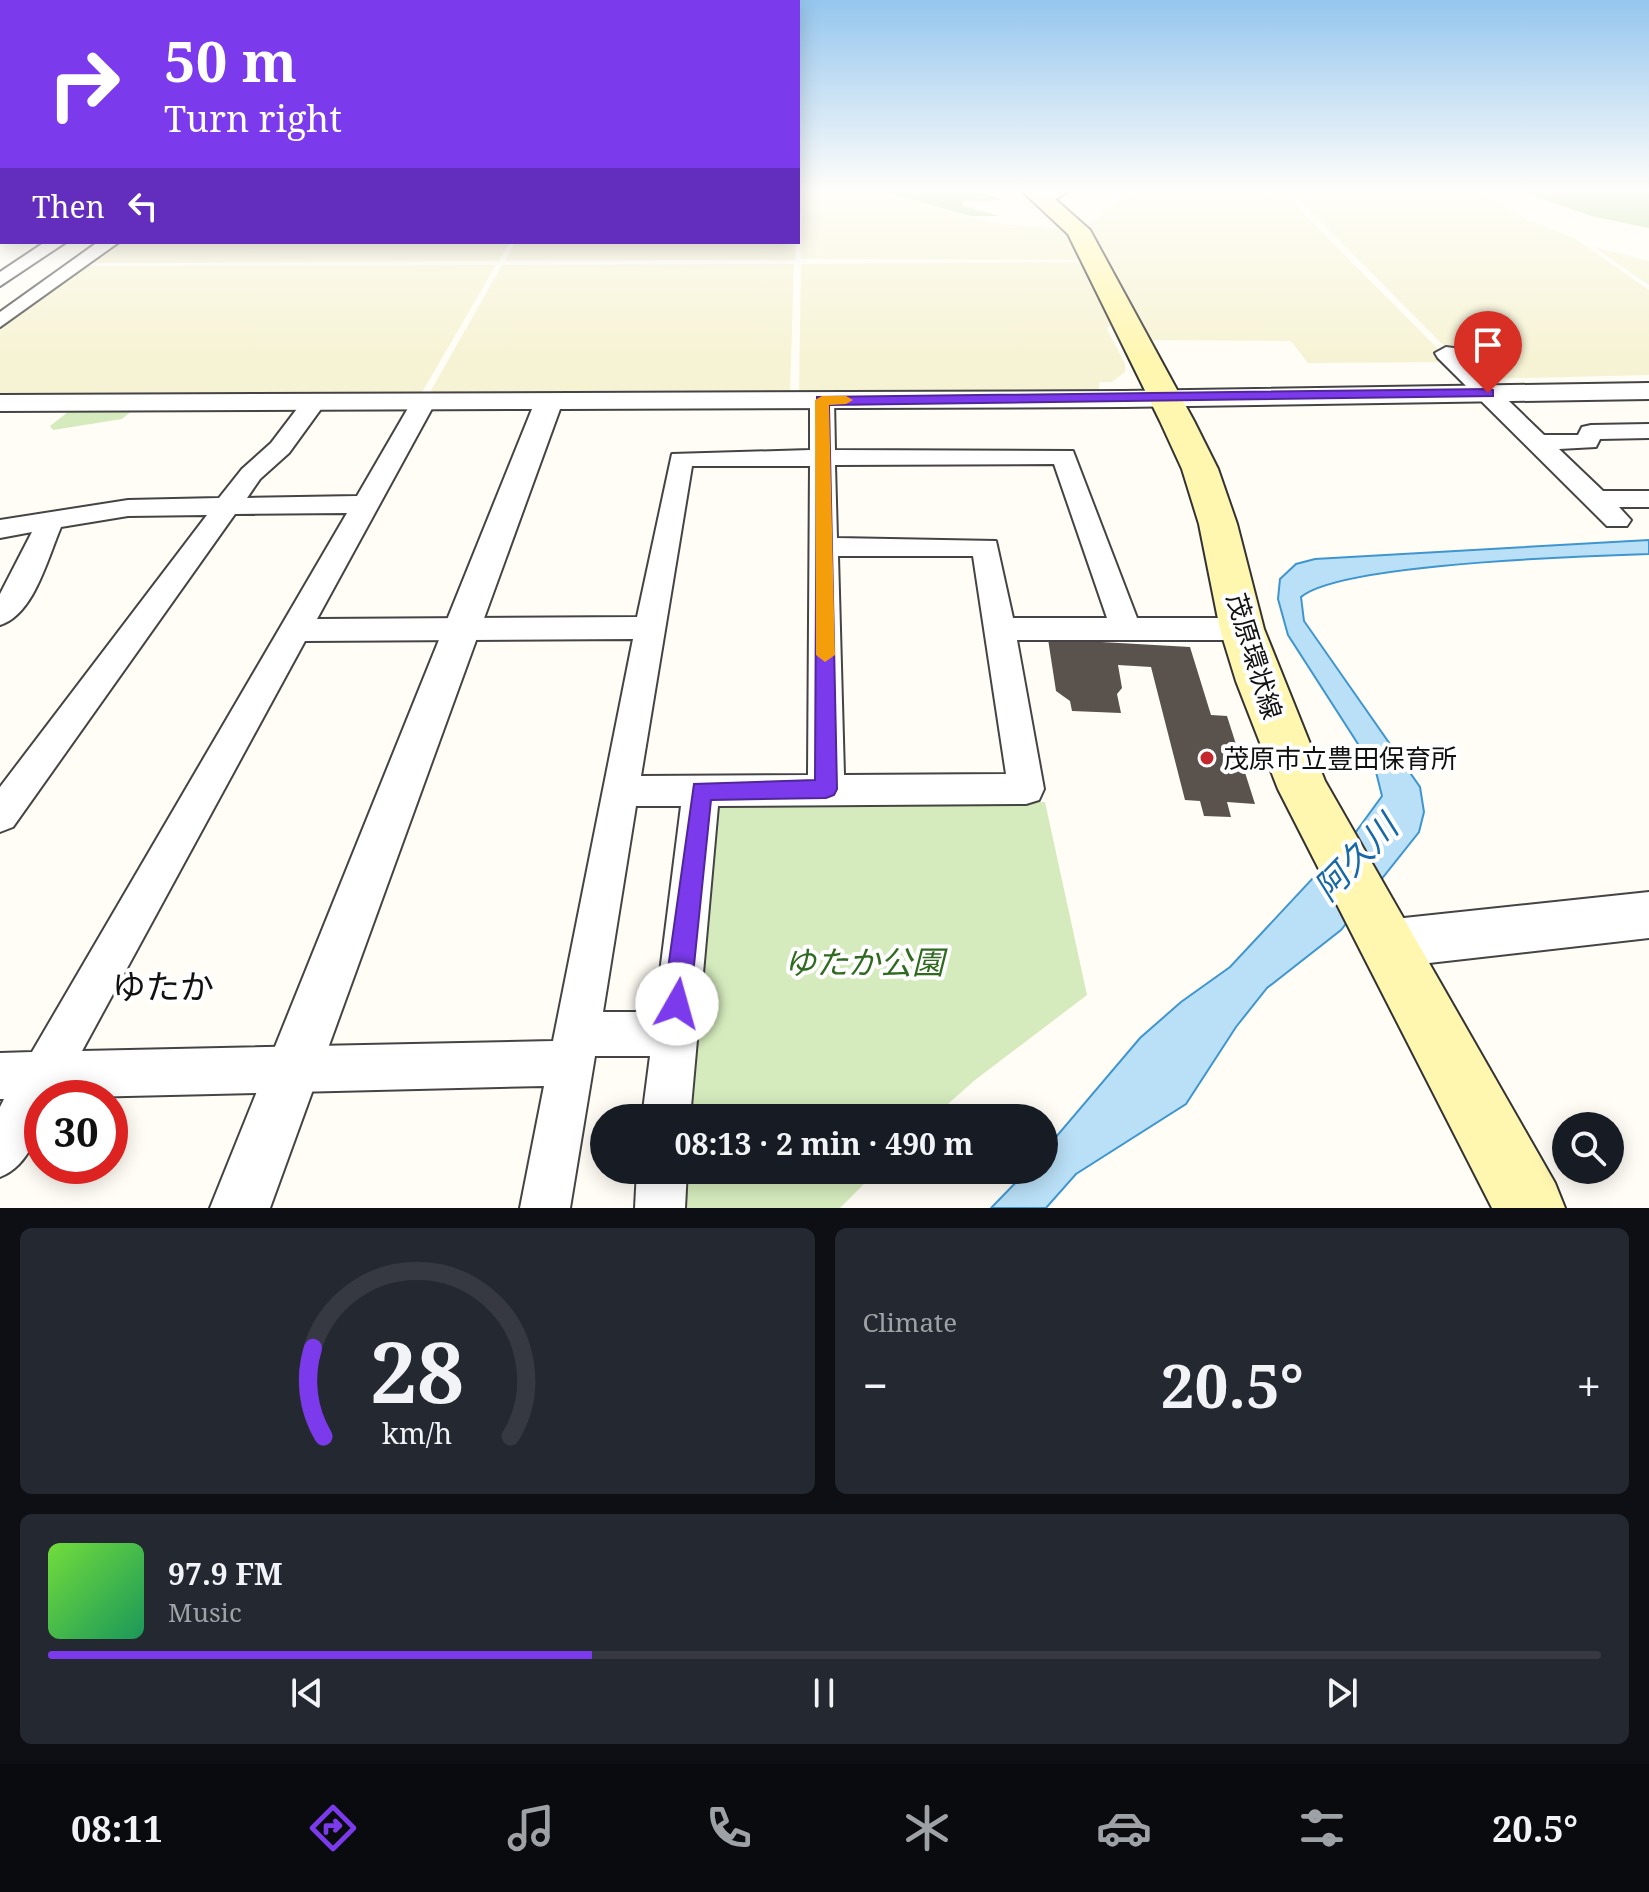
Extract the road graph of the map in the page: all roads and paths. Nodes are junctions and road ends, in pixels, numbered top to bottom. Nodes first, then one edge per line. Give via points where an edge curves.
1 (48, 247) edge
2 (103, 247) edge
3 (1088, 247) edge
4 (0, 264) edge
5 (22, 264) junction
6 (0, 280) edge
7 (0, 321) edge
8 (1446, 353) dead end
9 (1649, 391) edge
10 (1488, 393) junction
11 (1164, 398) junction
12 (822, 400) junction
13 (314, 402) junction
14 (549, 402) junction
15 (0, 403) edge
16 (423, 403) junction
17 (1649, 431) edge
18 (1537, 442) junction
19 (823, 456) junction
20 (1595, 499) junction
21 (1649, 499) edge
22 (365, 504) junction
23 (230, 505) junction
24 (52, 518) junction
25 (1617, 520) dead end
26 (0, 529) edge
27 (825, 547) junction
28 (0, 614) edge
29 (649, 628) junction
30 (463, 629) junction
31 (1002, 629) junction
32 (1126, 629) junction
33 (1242, 629) junction
34 (295, 630) junction
35 (826, 789) junction
36 (621, 791) junction
37 (701, 791) junction
38 (0, 816) edge
39 (1649, 915) edge
40 (1385, 944) junction
41 (673, 1034) junction
42 (572, 1048) junction
43 (294, 1070) junction
44 (22, 1076) edge
45 (667, 1104) edge
46 (0, 1153) edge
47 (661, 1184) edge
48 (240, 1208) edge
49 (545, 1208) edge
50 (660, 1208) edge
51 (1530, 1208) edge

1 - 5 street
2 - 7 street
3 - 11 main road, 茂原環状線
4 - 5 street
5 - 6 street
8 - 10 street
9 - 10 street
10 - 11 street
10 - 18 street
11 - 12 street
11 - 33 main road, 茂原環状線 via 1210,497
12 - 14 street
12 - 19 street
13 - 15 street
13 - 16 street
13 - 23 street
14 - 16 street
14 - 30 street
16 - 22 street
17 - 18 street via 1591,432 1587,442
18 - 20 street
19 - 27 street
19 - 29 street via 681,459
19 - 32 street via 1064,456
20 - 21 street
20 - 25 street
22 - 23 street
22 - 34 street
23 - 24 street via 128,508
23 - 38 street
24 - 26 street
24 - 28 street via 19,591
27 - 31 street via 986,547
27 - 35 street
29 - 30 street
29 - 36 street
30 - 34 street
30 - 43 street
31 - 32 street
31 - 35 street via 1026,789
32 - 33 street
33 - 40 main road, 茂原環状線 via 1303,789
34 - 44 street
35 - 37 street
36 - 37 street
36 - 42 street
37 - 41 street
39 - 40 street
40 - 51 main road, 茂原環状線
41 - 42 street
41 - 45 street
42 - 43 street
42 - 49 street
43 - 44 street
43 - 48 street
44 - 46 street
47 - 50 street

